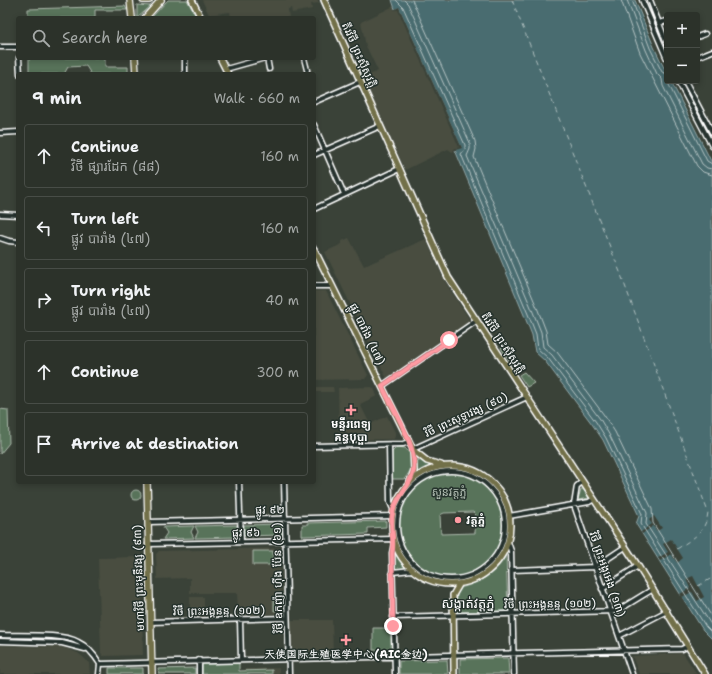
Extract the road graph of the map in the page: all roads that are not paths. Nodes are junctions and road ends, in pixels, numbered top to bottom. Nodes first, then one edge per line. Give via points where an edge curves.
1 (130, 0) edge
2 (143, 0) edge
3 (149, 0) edge
4 (161, 0) edge
5 (192, 0) edge
6 (324, 0) edge
7 (642, 0) edge
8 (650, 0) edge
9 (132, 16) edge
10 (147, 16) edge
11 (200, 16) edge
12 (664, 22) edge
13 (659, 23) junction
14 (705, 34) dead end
15 (664, 35) edge
16 (700, 36) edge
17 (0, 47) edge
18 (16, 47) edge
19 (712, 51) edge
20 (664, 53) edge
21 (700, 56) edge
22 (19, 60) edge
23 (135, 60) edge
24 (185, 60) edge
25 (221, 60) edge
26 (260, 60) edge
27 (267, 60) edge
28 (304, 60) edge
29 (269, 69) dead end
30 (307, 70) dead end
31 (20, 72) edge
32 (136, 72) edge
33 (185, 72) edge
34 (227, 72) edge
35 (360, 82) junction
36 (680, 84) edge
37 (687, 84) edge
38 (316, 101) edge
39 (380, 126) junction
40 (316, 130) edge
41 (16, 132) edge
42 (712, 132) edge
43 (0, 134) edge
44 (712, 146) edge
45 (325, 151) junction
46 (316, 154) edge
47 (399, 168) junction
48 (344, 194) junction
49 (316, 208) edge
50 (0, 214) edge
51 (16, 214) edge
52 (0, 238) edge
53 (16, 242) edge
54 (316, 253) edge
55 (316, 286) edge
56 (332, 286) junction
57 (476, 321) junction
58 (382, 386) junction
59 (527, 397) junction
60 (409, 442) junction
61 (389, 445) junction
62 (316, 446) edge
63 (413, 450) junction
64 (446, 466) junction
65 (424, 478) joint
66 (410, 482) junction
67 (582, 482) junction
68 (147, 484) edge
69 (239, 484) edge
70 (284, 484) edge
71 (594, 499) junction
72 (574, 505) junction
73 (393, 509) junction
74 (392, 516) junction
75 (509, 516) junction
76 (285, 519) junction
77 (240, 520) junction
78 (148, 522) junction
79 (286, 541) junction
80 (393, 541) junction
81 (241, 542) junction
82 (508, 542) junction
83 (148, 544) junction
84 (625, 547) junction
85 (638, 566) junction
86 (595, 567) junction
87 (412, 570) junction
88 (512, 570) junction
89 (392, 572) junction
90 (460, 583) junction
91 (445, 584) junction
92 (602, 589) junction
93 (653, 590) junction
94 (453, 595) junction
95 (667, 611) junction
96 (610, 612) junction
97 (512, 614) junction
98 (453, 615) junction
99 (393, 617) junction
100 (288, 618) junction
101 (240, 620) junction
102 (150, 622) junction
103 (0, 635) edge
104 (619, 636) junction
105 (0, 641) edge
106 (688, 646) junction
107 (86, 649) junction
108 (624, 651) junction
109 (513, 653) junction
110 (453, 655) junction
111 (394, 656) junction
112 (288, 658) junction
113 (241, 659) junction
114 (199, 660) junction
115 (152, 661) junction
116 (100, 664) junction
117 (99, 674) edge
118 (152, 674) edge
119 (199, 674) edge
120 (289, 674) edge
121 (395, 674) edge
122 (454, 674) edge
123 (514, 674) edge
124 (632, 674) edge
125 (705, 674) edge

1 - 9 highway
2 - 3 highway
4 - 10 highway
5 - 11 main road
6 - 35 main road, តីរវិថី ព្រះស៊ីសុវត្តិ
7 - 20 street
8 - 13 street
12 - 13 street
13 - 15 street
14 - 16 street
17 - 18 street
19 - 21 street
22 - 31 street
23 - 32 highway
24 - 33 street
25 - 34 main road
26 - 34 street
27 - 29 street
28 - 30 street
35 - 38 street
35 - 39 main road, តីរវិថី ព្រះស៊ីសុវត្តិ
36 - 44 street
37 - 42 street
39 - 45 street
39 - 47 main road, តីរវិថី ព្រះស៊ីសុវត្តិ
40 - 45 street
41 - 43 street
45 - 46 street
45 - 48 street
47 - 48 street
47 - 57 main road, តីរវិថី ព្រះស៊ីសុវត្តិ via 448,277
48 - 49 street
50 - 51 street
52 - 53 street
54 - 56 main road, ផ្លូវ បារាំង (៤៧)
55 - 56 street
56 - 58 main road, ផ្លូវ បារាំង (៤៧)
57 - 58 street
57 - 59 main road, តីរវិថី ព្រះស៊ីសុវត្តិ
58 - 60 main road, ផ្លូវ បារាំង (៤៧)
59 - 63 street, វិថី ព្រះសុទ្ធាវង្ស (៩០)
59 - 67 main road, តីរវិថី ព្រះស៊ីសុវត្តិ
60 - 61 street
60 - 63 main road, ផ្លូវ បារាំង (៤៧)
61 - 62 street
61 - 73 street via 390,502
63 - 64 main road, ផ្លូវ បារាំង (៤៧) via 427,461
63 - 66 main road, ផ្លូវ បារាំង (៤៧) via 414,471
64 - 66 main road via 427,471
64 - 75 main road, ផ្លូវ បារាំង (៤៧) via 471,470 486,478 500,493
65 - 65 street via 447,471 467,473 482,480 496,495 505,516 503,540 497,554 479,571 455,579 431,575 413,563 402,548 397,524 401,505 407,494
66 - 73 main road via 398,497
67 - 71 main road, តីរវិថី ព្រះស៊ីសុវត្តិ
67 - 72 street, វិថី ព្រះអង្គអេង (១៣) via 577,486
68 - 78 highway, មហាវិថី ព្រះមុនីវង្ស (៩៣)
69 - 77 street
70 - 76 street, វិថី ឧកញ៉ា ហ៊ីង ប៉ែន (៦១)
71 - 72 street
71 - 84 main road, តីរវិថី ព្រះស៊ីសុវត្តិ
72 - 75 street
72 - 86 street, វិថី ព្រះអង្គអេង (១៣)
73 - 74 main road
74 - 76 street, ផ្លូវ ៩២
74 - 80 main road
75 - 82 main road
76 - 77 street, ផ្លូវ ៩២
76 - 79 street, វិថី ឧកញ៉ា ហ៊ីង ប៉ែន (៦១)
77 - 78 street, ផ្លូវ ៩២
77 - 81 street
78 - 83 highway, មហាវិថី ព្រះមុនីវង្ស (៩៣)
79 - 80 street, ផ្លូវ ៩៦
79 - 81 street, ផ្លូវ ៩៦
79 - 100 street, វិថី ឧកញ៉ា ហ៊ីង ប៉ែន (៦១)
80 - 87 main road
80 - 89 street
81 - 83 street, ផ្លូវ ៩៦
82 - 88 street
82 - 90 main road via 499,560 491,568 471,580
83 - 102 highway, មហាវិថី ព្រះមុនីវង្ស (៩៣)
84 - 85 main road, តីរវិថី ព្រះស៊ីសុវត្តិ
84 - 86 street
85 - 92 street
85 - 93 main road, តីរវិថី ព្រះស៊ីសុវត្តិ
86 - 88 street
86 - 92 street, វិថី ព្រះអង្គអេង (១៣)
87 - 89 street
87 - 91 main road via 423,577
88 - 97 street
89 - 99 street
90 - 91 main road
90 - 94 main road
91 - 94 main road
92 - 96 street, វិថី ព្រះអង្គអេង (១៣)
93 - 95 main road, តីរវិថី ព្រះស៊ីសុវត្តិ
93 - 96 street, វិថី ព្រះអង្គនន្ទ (១០២) via 617,612
94 - 98 main road
95 - 104 street
95 - 106 main road, តីរវិថី ព្រះស៊ីសុវត្តិ
96 - 97 street, វិថី ព្រះអង្គនន្ទ (១០២)
96 - 104 street, វិថី ព្រះអង្គអេង (១៣)
97 - 98 street, វិថី ព្រះអង្គនន្ទ (១០២)
97 - 109 street
98 - 99 street, វិថី ព្រះអង្គនន្ទ (១០២)
98 - 110 main road
99 - 111 street
100 - 101 street, វិថី ព្រះអង្គនន្ទ (១០២)
100 - 112 street, វិថី ឧកញ៉ា ហ៊ីង ប៉ែន (៦១)
101 - 102 street, វិថី ព្រះអង្គនន្ទ (១០២)
101 - 113 street
102 - 115 highway, មហាវិថី ព្រះមុនីវង្ស (៩៣)
103 - 105 street
103 - 107 street via 69,638 78,641
104 - 108 street, វិថី ព្រះអង្គអេង (១៣)
105 - 107 street via 62,643
106 - 108 street via 682,649
106 - 125 main road, តីរវិថី ព្រះស៊ីសុវត្តិ
107 - 116 street
108 - 109 street
108 - 124 street, វិថី ព្រះអង្គអេង (១៣)
109 - 110 street
109 - 123 street
110 - 111 street
110 - 122 main road
111 - 112 street
111 - 121 street
112 - 113 street
112 - 120 street, វិថី ឧកញ៉ា ហ៊ីង ប៉ែន (៦១)
113 - 114 street
114 - 115 street
114 - 119 street
115 - 116 street
115 - 118 highway, មហាវិថី ព្រះមុនីវង្ស (៩៣)
116 - 117 street

